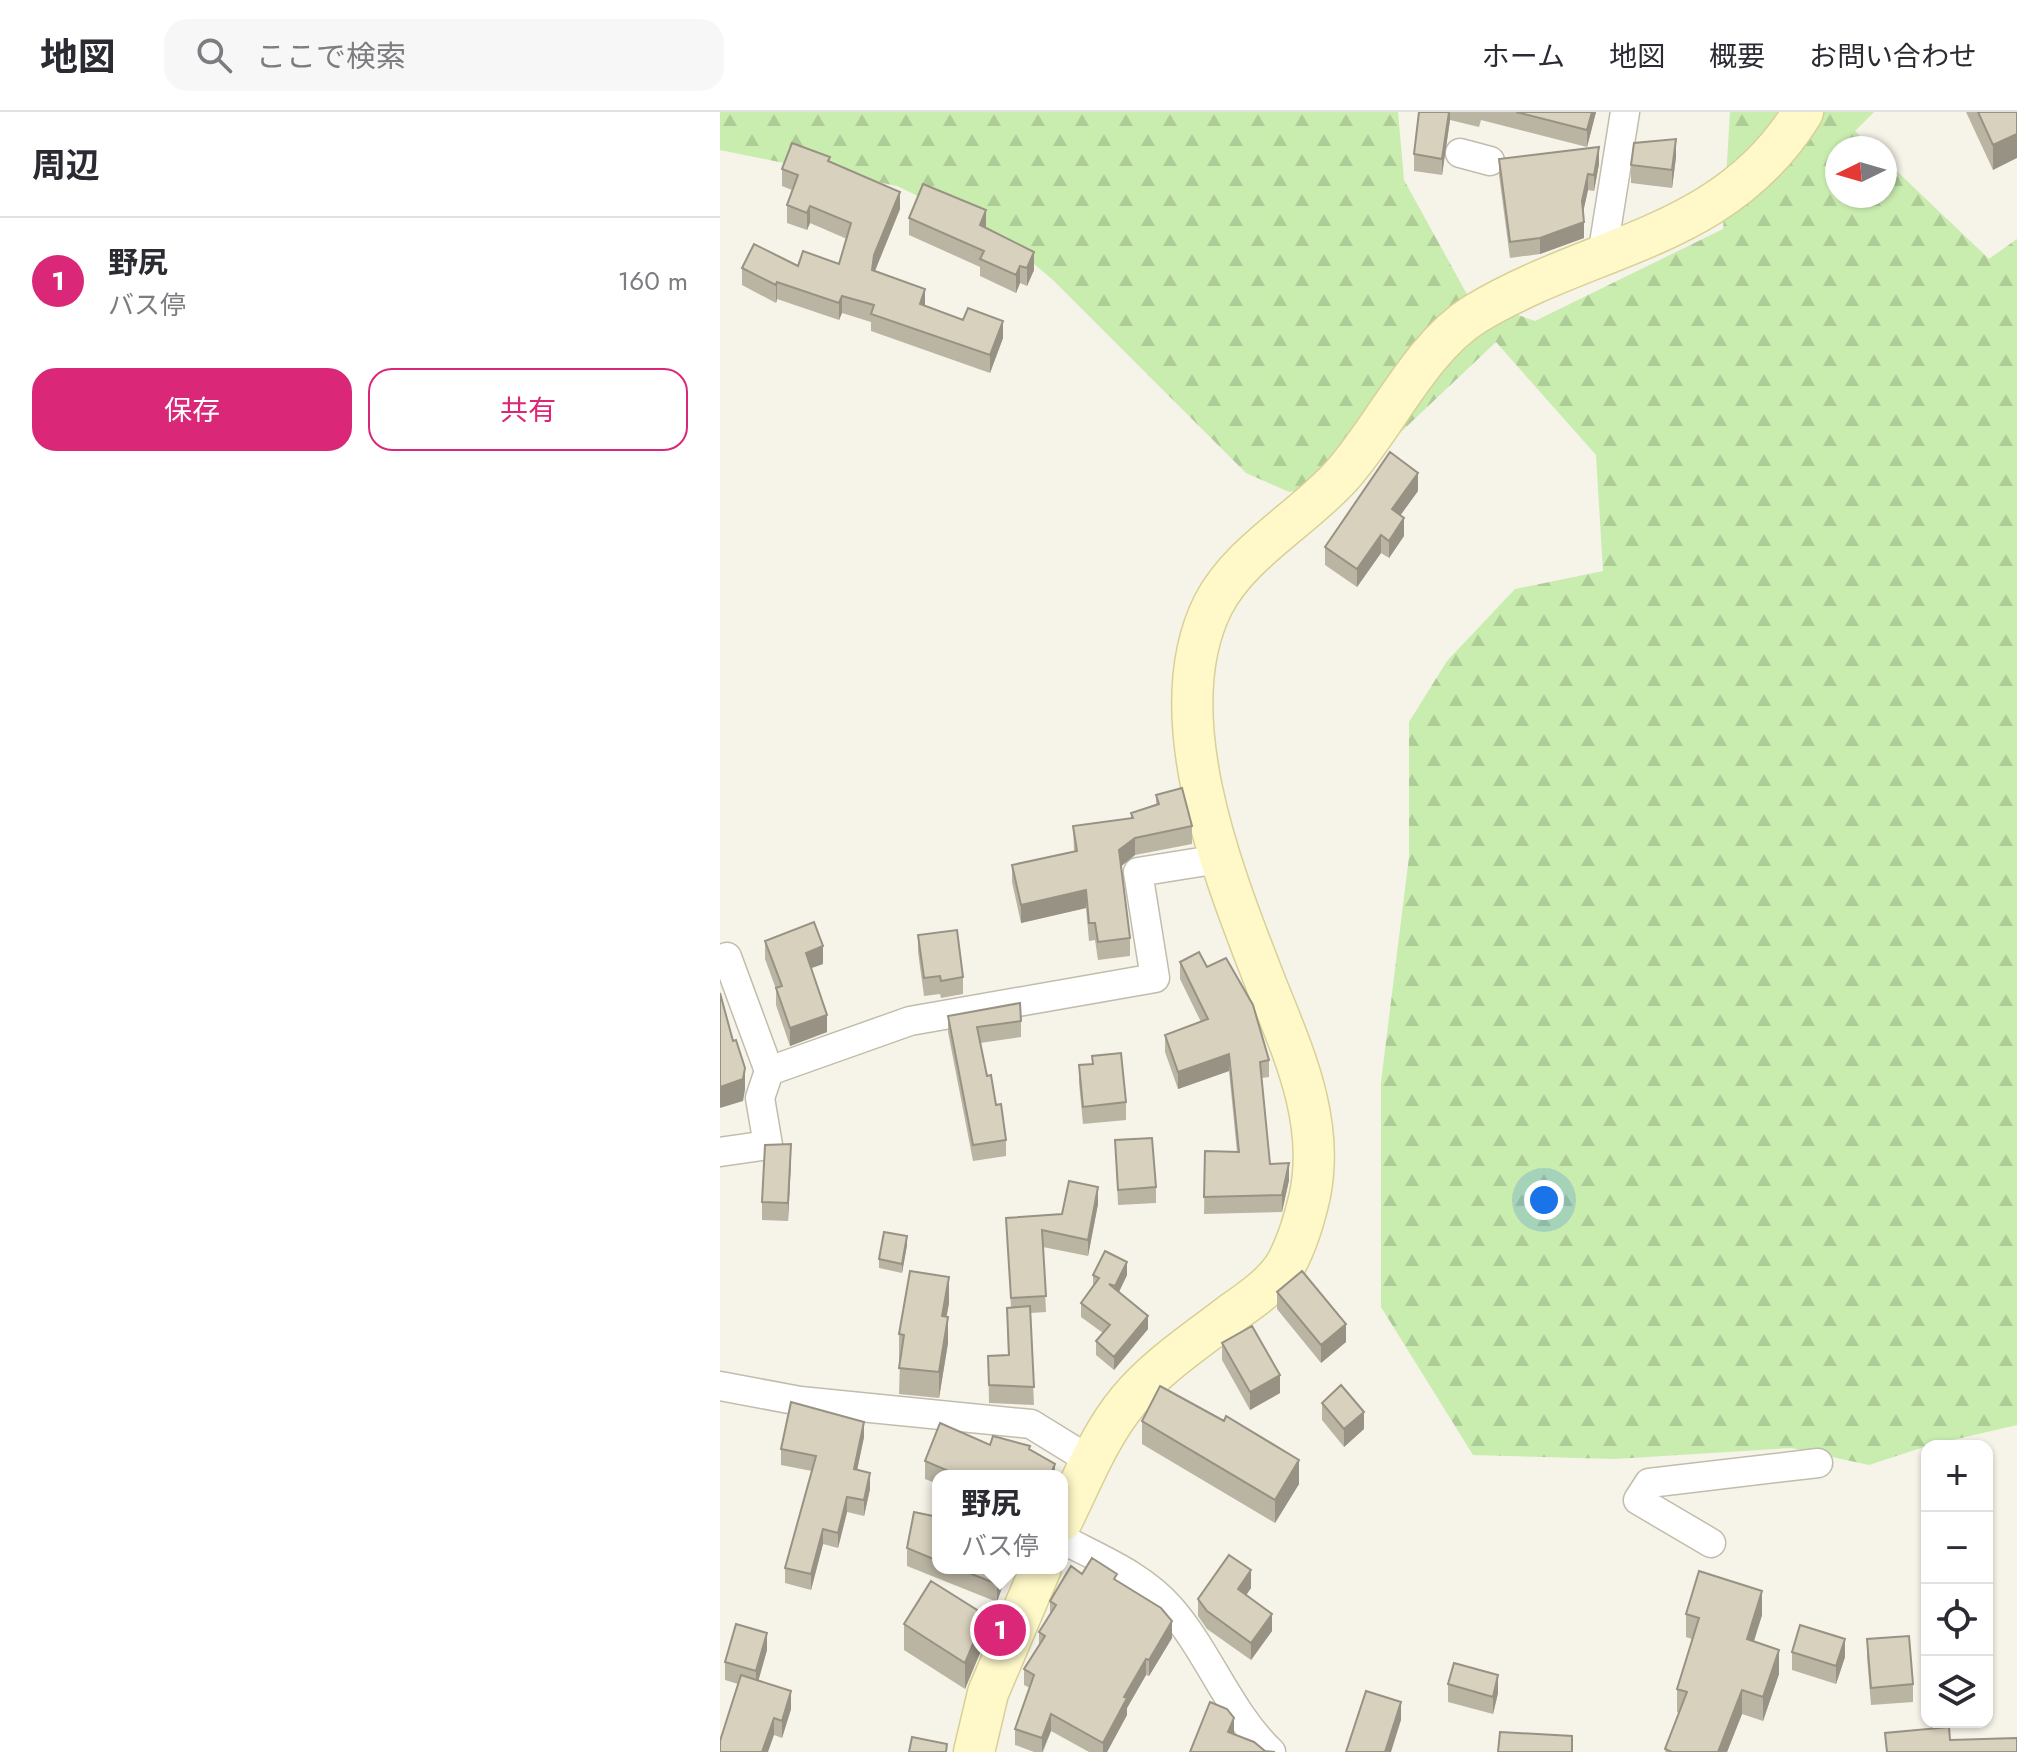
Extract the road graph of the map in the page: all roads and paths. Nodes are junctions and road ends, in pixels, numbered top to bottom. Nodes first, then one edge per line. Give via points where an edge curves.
1 (1625, 112) edge
2 (1803, 112) edge
3 (1460, 153) dead end
4 (1490, 161) dead end
5 (1602, 256) junction
6 (1219, 859) junction
7 (727, 957) dead end
8 (769, 1071) junction
9 (720, 1152) edge
10 (720, 1386) edge
11 (1091, 1461) junction
12 (1818, 1463) dead end
13 (1068, 1509) edge
14 (1068, 1542) edge
15 (1711, 1543) dead end
16 (1038, 1574) edge
17 (974, 1752) edge
18 (1271, 1752) edge

1 - 5 street
2 - 5 street via 1784,144 1751,179 1704,211
3 - 4 street
5 - 6 street via 1473,315 1433,352 1339,478 1240,570 1214,602 1199,644 1193,689 1196,747
6 - 8 street via 1138,872 1155,978 910,1021
6 - 11 street via 1306,1085 1314,1143 1310,1193 1284,1267 1259,1293 1159,1368 1127,1402
7 - 8 street
8 - 9 street via 760,1098 768,1145
10 - 11 street via 800,1401 1031,1424
11 - 13 street
12 - 15 street via 1649,1483 1638,1500
14 - 18 street via 1134,1577 1171,1609
16 - 17 street via 988,1693

